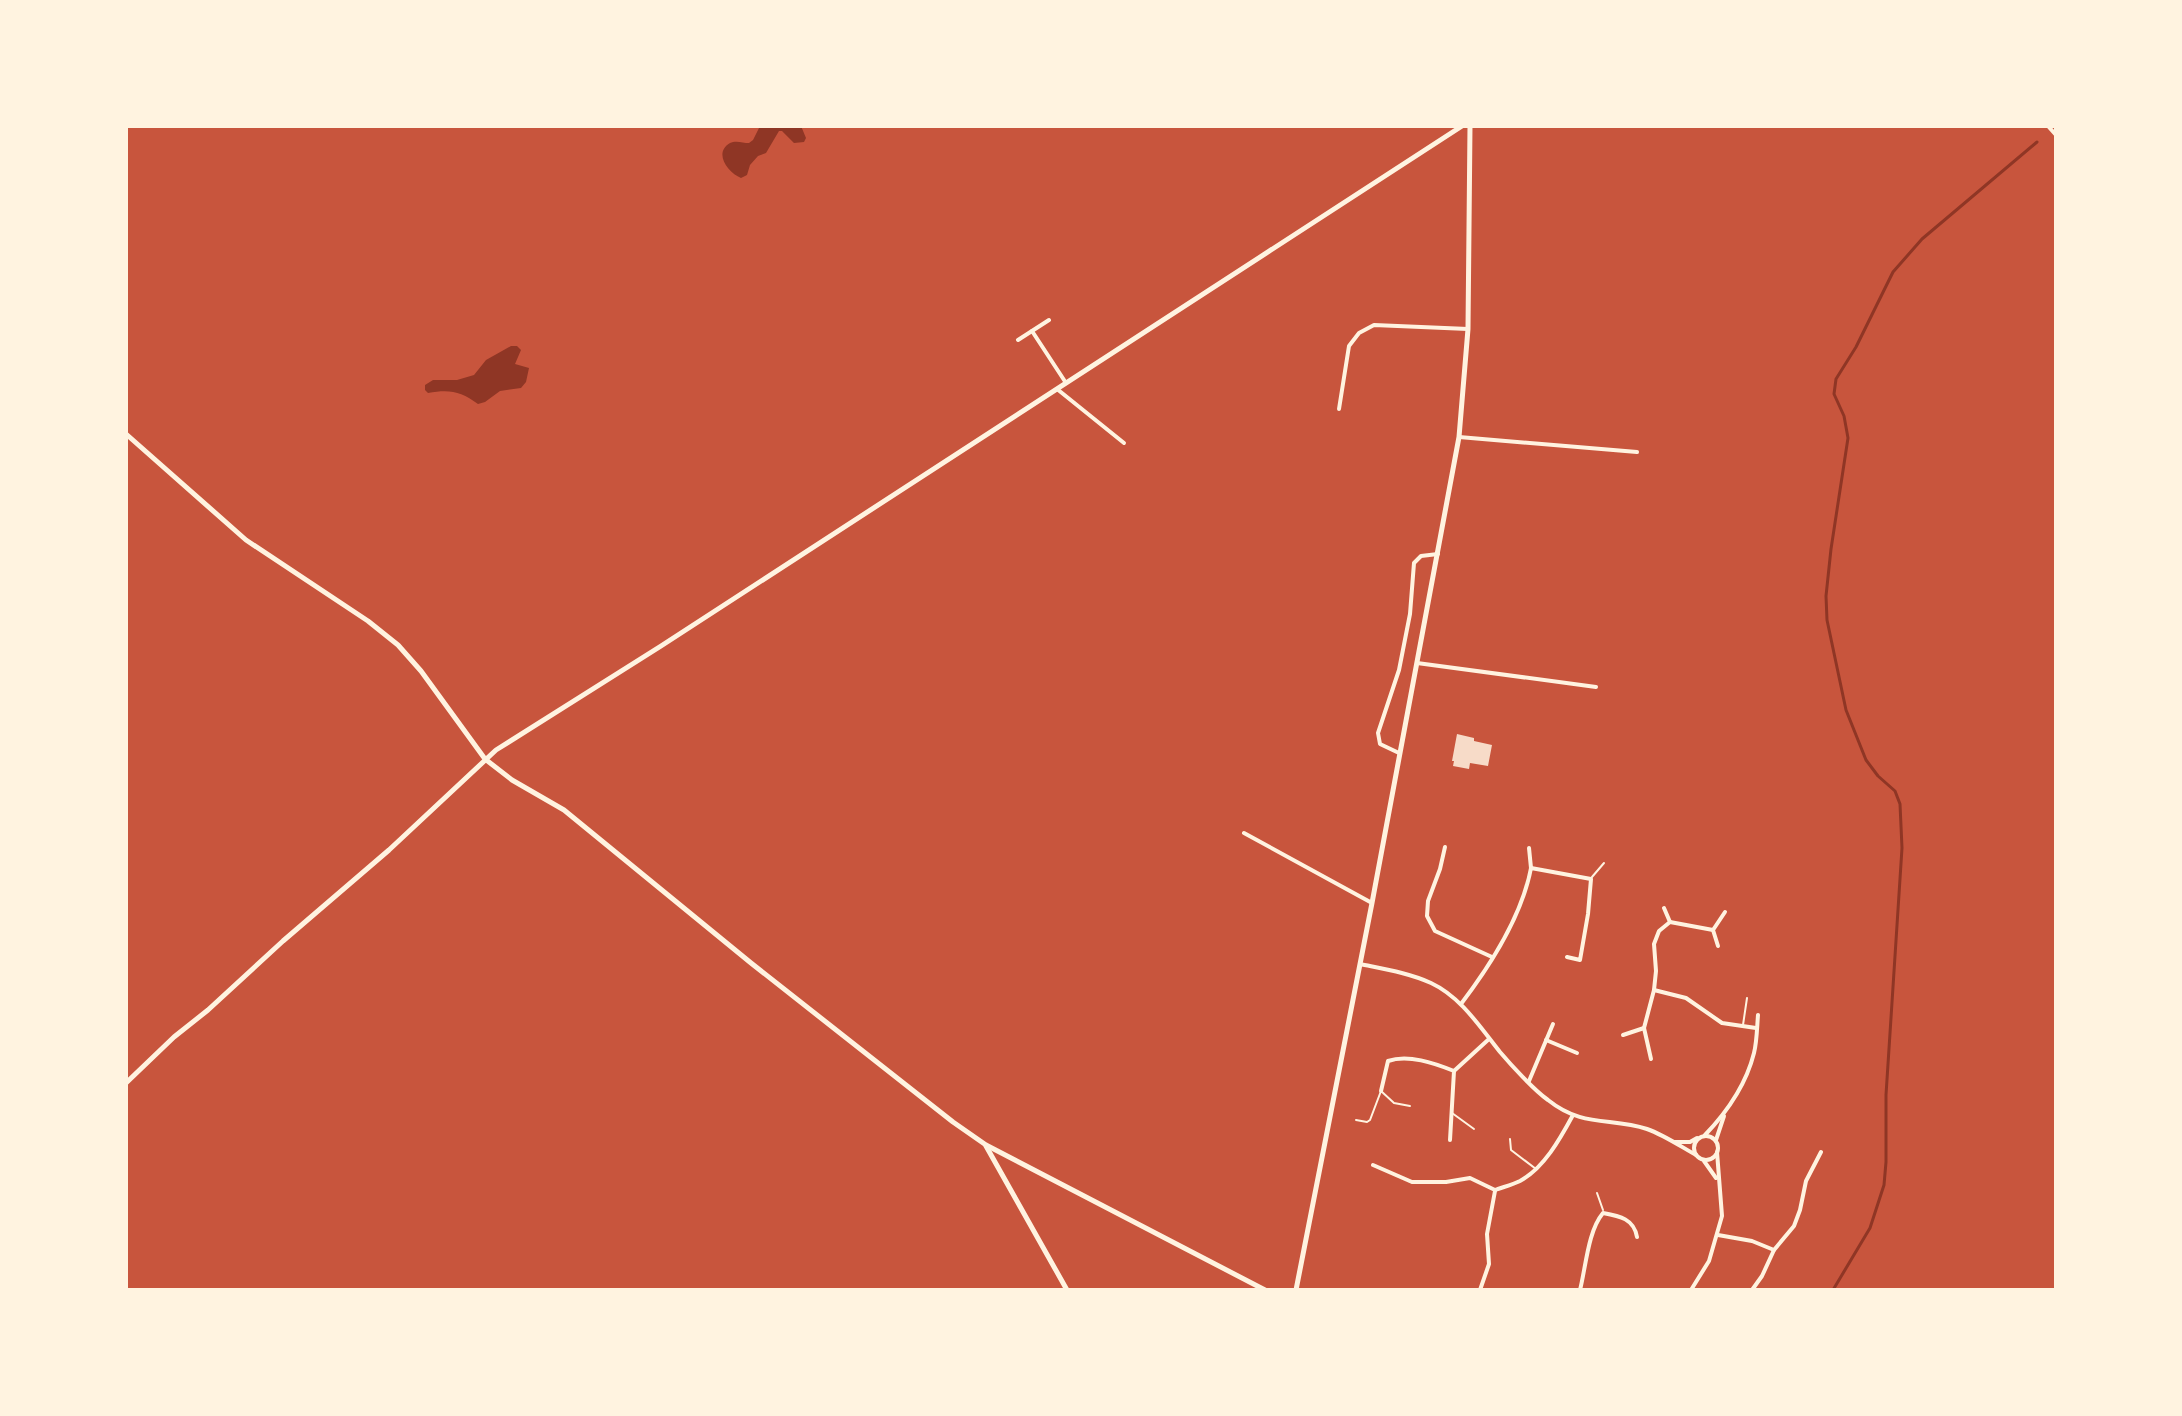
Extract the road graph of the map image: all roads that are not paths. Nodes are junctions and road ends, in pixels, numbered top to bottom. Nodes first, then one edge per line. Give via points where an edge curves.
1 (1462, 126) edge
2 (1470, 126) edge
3 (2048, 126) edge
4 (2056, 135) edge
5 (1049, 320) dead end
6 (1468, 329) junction
7 (1032, 331) junction
8 (1018, 340) dead end
9 (1066, 383) junction
10 (1057, 389) junction
11 (1339, 409) dead end
12 (126, 434) edge
13 (1459, 437) junction
14 (1124, 443) dead end
15 (1637, 452) dead end
16 (1438, 554) junction
17 (1417, 663) junction
18 (1596, 687) dead end
19 (1399, 753) junction
20 (485, 759) junction
21 (1244, 833) dead end
22 (1445, 847) dead end
23 (1529, 848) dead end
24 (1604, 863) dead end
25 (1531, 868) junction
26 (1591, 879) junction
27 (1372, 903) junction
28 (1664, 908) dead end
29 (1725, 912) dead end
30 (1670, 922) junction
31 (1713, 930) junction
32 (1718, 946) dead end
33 (1492, 957) junction
34 (1567, 957) dead end
35 (1360, 964) junction
36 (1654, 990) junction
37 (1747, 998) dead end
38 (1461, 1004) junction
39 (1758, 1015) dead end
40 (1553, 1024) dead end
41 (1743, 1026) junction
42 (1644, 1028) junction
43 (1756, 1028) junction
44 (1623, 1035) dead end
45 (1489, 1039) junction
46 (1546, 1040) junction
47 (1577, 1053) dead end
48 (1651, 1059) dead end
49 (1454, 1071) junction
50 (1529, 1081) junction
51 (126, 1083) edge
52 (1381, 1091) junction
53 (1410, 1106) dead end
54 (1451, 1112) junction
55 (1724, 1114) junction
56 (1573, 1115) junction
57 (1356, 1120) dead end
58 (1474, 1129) dead end
59 (1703, 1135) junction
60 (1510, 1139) dead end
61 (1450, 1140) dead end
62 (1716, 1140) junction
63 (1673, 1141) junction
64 (986, 1145) junction
65 (1717, 1152) junction
66 (1821, 1152) dead end
67 (1696, 1155) junction
68 (1704, 1161) junction
69 (1373, 1165) dead end
70 (1536, 1169) junction
71 (1719, 1184) junction
72 (1495, 1190) junction
73 (1597, 1193) dead end
74 (1603, 1213) junction
75 (1718, 1235) junction
76 (1637, 1237) dead end
77 (1774, 1250) junction
78 (1067, 1290) edge
79 (1265, 1290) edge
80 (1296, 1290) edge
81 (1480, 1290) edge
82 (1580, 1290) edge
83 (1691, 1290) edge
84 (1752, 1290) edge

1 - 9 main road
2 - 6 main road
3 - 4 street
5 - 7 street
6 - 11 street via 1374,325 1359,333 1349,346
6 - 13 main road
7 - 8 street
7 - 9 street
9 - 10 main road
10 - 14 street
10 - 20 main road
12 - 20 main road via 246,540 398,645
13 - 15 street
13 - 16 main road
16 - 17 main road
16 - 19 street via 1421,556 1414,563 1399,670 1378,733 1380,744
17 - 18 street
17 - 19 main road
19 - 27 main road
20 - 51 main road
20 - 64 main road via 564,810
21 - 27 street
22 - 33 street via 1427,916 1435,931
23 - 25 street
24 - 26 lane
25 - 26 street
25 - 33 street via 1517,911
26 - 34 street via 1580,960
27 - 35 main road
28 - 30 street
29 - 31 street
30 - 31 street
30 - 36 street via 1654,944
31 - 32 street
33 - 38 street
35 - 38 street via 1433,984
35 - 80 main road
36 - 41 street via 1686,998 1722,1023
36 - 42 street
37 - 41 lane
38 - 45 street
39 - 43 street
40 - 46 street
41 - 43 street
42 - 44 street
42 - 48 street
43 - 55 street via 1744,1082
45 - 49 street
45 - 50 street
46 - 47 street
46 - 50 street
49 - 52 street via 1395,1058 1388,1061
49 - 54 street
50 - 56 street
52 - 53 lane via 1394,1103
52 - 57 lane via 1370,1120
54 - 58 lane
54 - 61 street
55 - 59 street
55 - 62 street
56 - 63 street via 1629,1125
56 - 70 street
59 - 62 street
59 - 63 street via 1690,1142
59 - 67 street via 1695,1145
60 - 70 lane via 1511,1150
62 - 65 street
63 - 67 street
64 - 78 main road
64 - 79 main road
65 - 68 street
65 - 71 street
66 - 77 street via 1806,1181 1794,1226
67 - 68 street
68 - 71 street
69 - 72 street via 1412,1182 1470,1178
70 - 72 street
71 - 75 street
72 - 81 street via 1487,1234 1489,1264
73 - 74 lane
74 - 76 street via 1627,1220
74 - 82 street via 1591,1236
75 - 77 street
75 - 83 street
77 - 84 street

